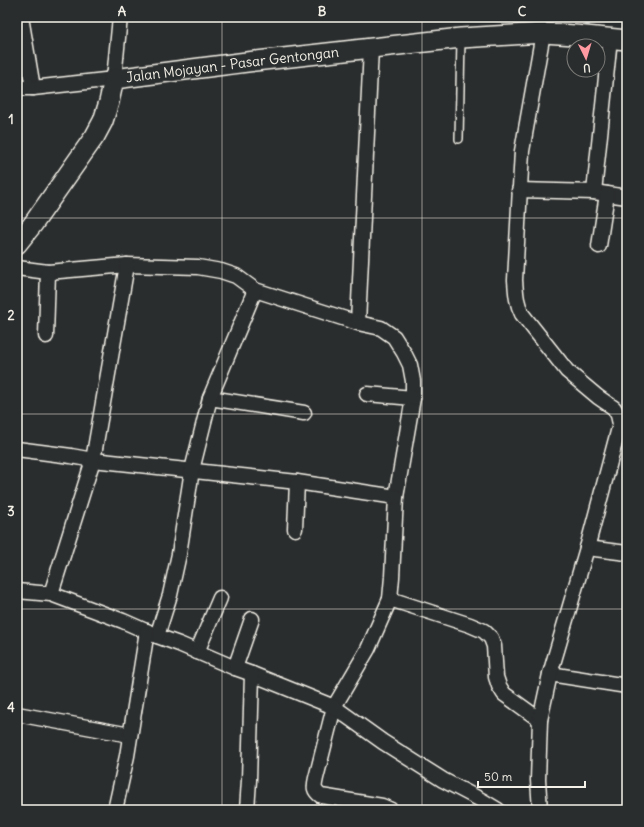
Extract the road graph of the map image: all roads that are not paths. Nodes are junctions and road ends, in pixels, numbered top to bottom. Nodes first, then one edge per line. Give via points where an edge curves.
1 (21, 17) edge
2 (120, 17) edge
3 (543, 33) junction
4 (461, 38) junction
5 (619, 39) edge
6 (371, 48) junction
7 (114, 79) junction
8 (17, 88) edge
9 (33, 88) junction
10 (459, 139) dead end
11 (519, 190) junction
12 (600, 193) junction
13 (627, 197) edge
14 (17, 244) edge
15 (598, 246) dead end
16 (127, 265) junction
17 (17, 268) edge
18 (48, 272) junction
19 (255, 290) junction
20 (358, 324) junction
21 (46, 336) dead end
22 (367, 394) dead end
23 (210, 398) junction
24 (413, 398) junction
25 (304, 413) dead end
26 (17, 449) edge
27 (93, 460) junction
28 (192, 470) junction
29 (298, 482) junction
30 (396, 497) junction
31 (295, 529) dead end
32 (587, 548) junction
33 (627, 553) edge
34 (17, 591) edge
35 (51, 594) junction
36 (220, 598) dead end
37 (390, 600) junction
38 (252, 619) dead end
39 (152, 634) junction
40 (197, 652) junction
41 (235, 668) junction
42 (252, 674) junction
43 (550, 674) junction
44 (627, 686) edge
45 (334, 707) junction
46 (17, 714) edge
47 (540, 720) junction
48 (130, 735) junction
49 (115, 810) edge
50 (246, 810) edge
51 (391, 810) edge
52 (498, 810) edge
53 (540, 810) edge

1 - 9 street
2 - 7 street
3 - 4 street, Jalan Mojayan - Pasar Gentongan
3 - 5 street, Jalan Mojayan - Pasar Gentongan
3 - 11 street via 522,152
4 - 6 street, Jalan Mojayan - Pasar Gentongan
4 - 10 lane
5 - 12 street
6 - 7 street, Jalan Mojayan - Pasar Gentongan
6 - 20 street
7 - 9 street
7 - 14 street, Jalan Mojayan - Pasar Gentongan via 103,121 95,136
8 - 9 street
11 - 12 street
11 - 32 street via 515,280 518,307 567,371 614,408 620,424
12 - 13 street
12 - 15 street
16 - 18 street
16 - 19 street via 198,267 221,271 236,276
16 - 27 street
17 - 18 street
18 - 21 street
19 - 20 street
19 - 23 street
20 - 24 street via 381,328 394,337 410,364
22 - 24 street
23 - 25 street
23 - 28 street
24 - 30 street
26 - 27 street
27 - 28 street
27 - 35 street
28 - 29 street
28 - 39 street via 170,594
29 - 30 street
29 - 31 street
30 - 37 street
32 - 33 street
32 - 43 street
34 - 35 street
35 - 39 street
36 - 40 street
37 - 45 street via 368,649
37 - 47 street via 484,631 494,646 496,677 504,694
38 - 41 street
39 - 40 street
39 - 48 street
40 - 41 street
41 - 42 street
42 - 45 street
42 - 50 street
43 - 44 street
43 - 47 street
45 - 51 street via 314,787 316,792 321,796 382,806
45 - 52 street via 443,780
46 - 48 street
47 - 53 street
48 - 49 street

